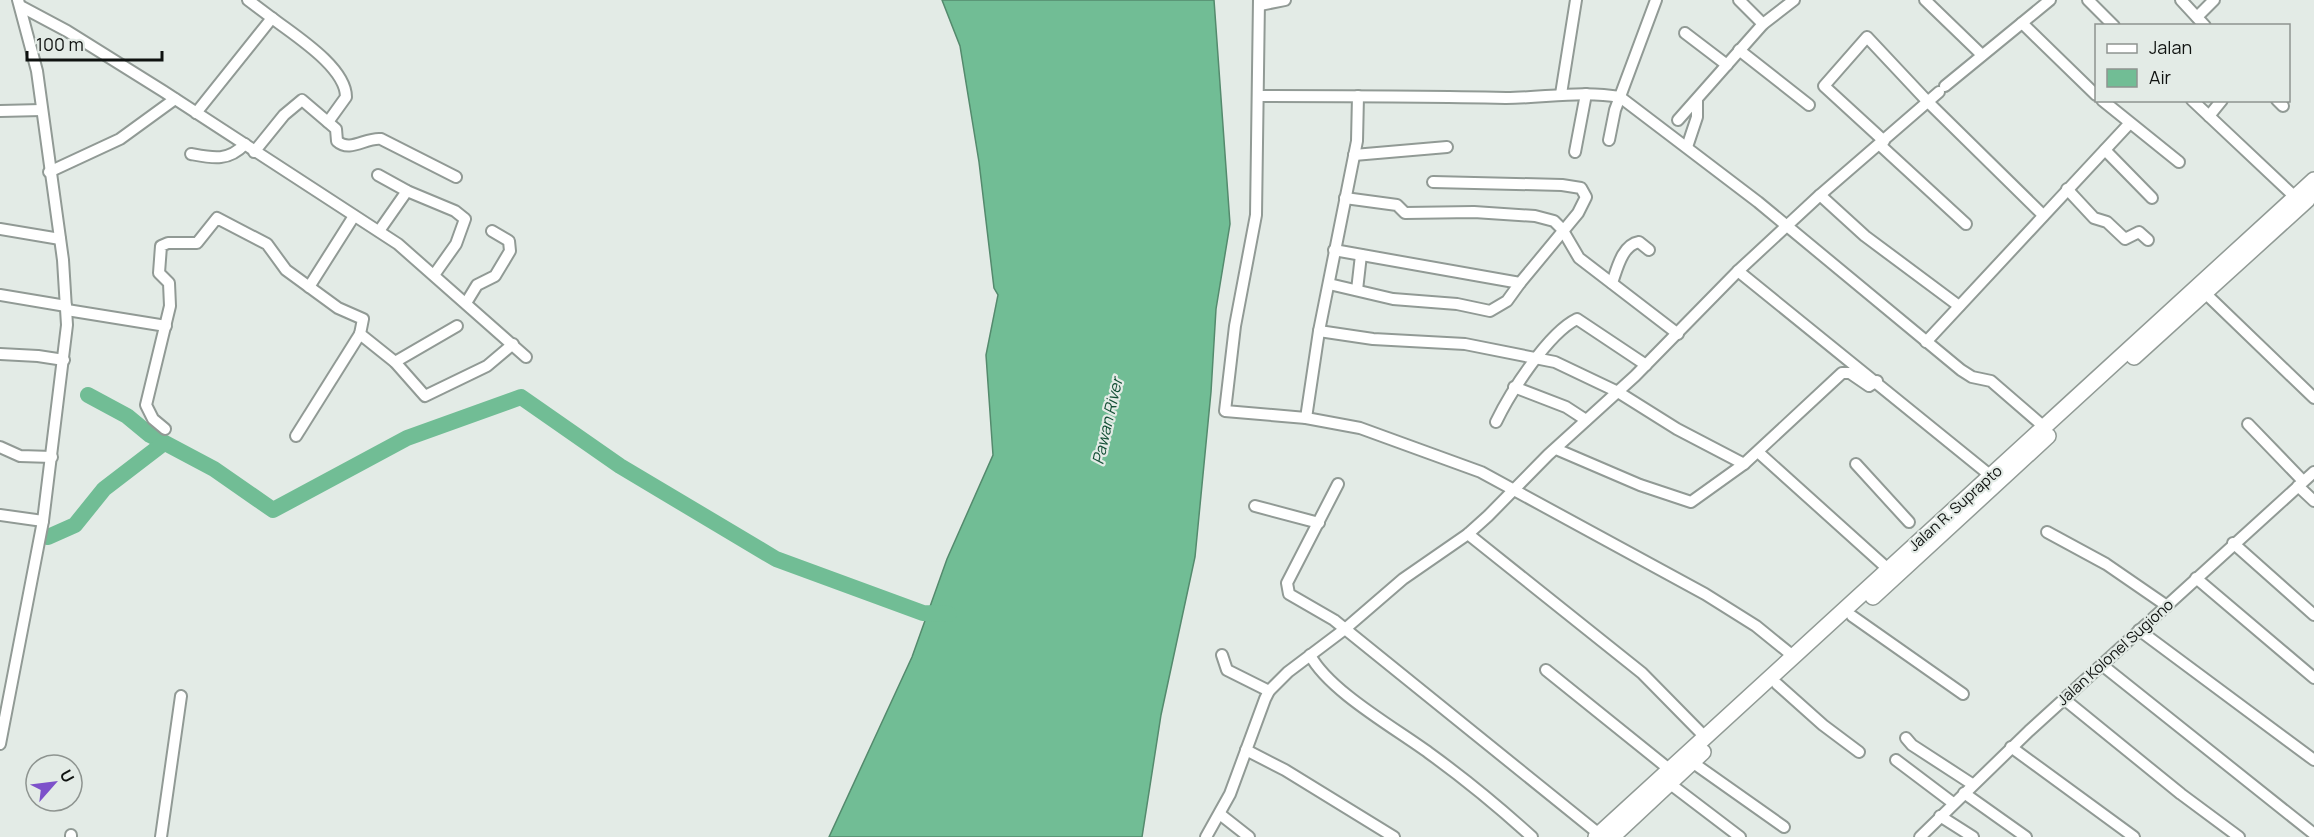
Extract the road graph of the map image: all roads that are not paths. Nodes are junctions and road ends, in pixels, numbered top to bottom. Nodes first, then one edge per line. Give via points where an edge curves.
1 (248, 0) edge
2 (1285, 0) edge
3 (1576, 0) edge
4 (1656, 0) edge
5 (1739, 0) edge
6 (1794, 0) edge
7 (1925, 0) edge
8 (2050, 0) edge
9 (2088, 0) edge
10 (2181, 0) edge
11 (2214, 0) edge
12 (1260, 2) edge
13 (20, 4) edge
14 (2197, 17) junction
15 (272, 18) junction
16 (2022, 22) junction
17 (1764, 24) junction
18 (2112, 24) edge
19 (2203, 24) edge
20 (1684, 33) dead end
21 (1739, 50) junction
22 (1982, 55) junction
23 (1727, 64) junction
24 (2095, 93) edge
25 (1561, 94) junction
26 (1586, 94) junction
27 (1259, 96) junction
28 (1358, 96) junction
29 (1620, 97) junction
30 (175, 99) junction
31 (1697, 99) junction
32 (1928, 102) junction
33 (2104, 102) edge
34 (2194, 102) edge
35 (2220, 102) edge
36 (1809, 105) dead end
37 (42, 110) junction
38 (0, 111) edge
39 (196, 113) junction
40 (2208, 116) junction
41 (328, 122) junction
42 (2129, 124) junction
43 (1673, 126) junction
44 (1610, 140) dead end
45 (1882, 143) junction
46 (245, 144) junction
47 (1447, 147) dead end
48 (1687, 147) junction
49 (2104, 150) junction
50 (254, 152) junction
51 (1575, 152) dead end
52 (190, 154) dead end
53 (1354, 156) junction
54 (2179, 162) dead end
55 (49, 172) junction
56 (378, 175) dead end
57 (456, 177) dead end
58 (1433, 182) dead end
59 (2067, 189) junction
60 (406, 191) junction
61 (2314, 191) edge
62 (1820, 195) junction
63 (2295, 197) junction
64 (1345, 198) junction
65 (2152, 198) dead end
66 (2043, 215) junction
67 (354, 216) junction
68 (1966, 224) dead end
69 (1786, 227) junction
70 (0, 229) edge
71 (1562, 229) junction
72 (379, 231) junction
73 (492, 231) dead end
74 (60, 238) junction
75 (2148, 240) dead end
76 (1334, 250) junction
77 (1649, 250) dead end
78 (1361, 255) junction
79 (1738, 271) junction
80 (2217, 274) junction
81 (434, 275) junction
82 (1520, 283) junction
83 (1612, 283) junction
84 (1329, 284) junction
85 (309, 287) junction
86 (1357, 290) junction
87 (2205, 293) junction
88 (0, 295) edge
89 (466, 303) junction
90 (1959, 306) junction
91 (66, 308) junction
92 (162, 326) junction
93 (457, 326) dead end
94 (1319, 331) junction
95 (360, 334) junction
96 (1678, 334) junction
97 (1926, 342) junction
98 (513, 344) junction
99 (0, 354) edge
100 (526, 357) dead end
101 (1537, 358) junction
102 (64, 360) junction
103 (395, 362) junction
104 (1646, 365) junction
105 (1877, 381) junction
106 (1514, 387) junction
107 (1618, 392) junction
108 (2314, 398) edge
109 (1306, 418) junction
110 (1587, 420) junction
111 (1496, 422) dead end
112 (2248, 424) dead end
113 (2043, 426) junction
114 (165, 429) dead end
115 (296, 436) dead end
116 (0, 447) edge
117 (1556, 448) junction
118 (1758, 452) junction
119 (52, 457) junction
120 (1744, 464) junction
121 (1856, 464) dead end
122 (2314, 472) edge
123 (1991, 476) junction
124 (1338, 484) dead end
125 (2301, 484) junction
126 (1514, 490) junction
127 (2314, 501) edge
128 (1255, 506) dead end
129 (0, 515) edge
130 (43, 520) junction
131 (1319, 523) junction
132 (1916, 529) junction
133 (2047, 532) dead end
134 (1468, 534) junction
135 (2233, 543) junction
136 (1908, 558) junction
137 (1888, 569) junction
138 (2196, 578) junction
139 (2167, 606) junction
140 (2314, 615) edge
141 (1852, 616) junction
142 (1345, 630) junction
143 (2139, 630) junction
144 (1222, 655) dead end
145 (1310, 655) junction
146 (1793, 656) junction
147 (2102, 665) junction
148 (1546, 670) dead end
149 (2314, 678) edge
150 (1777, 684) junction
151 (1269, 691) junction
152 (1963, 694) dead end
153 (181, 696) dead end
154 (2064, 699) junction
155 (1704, 736) junction
156 (1906, 738) dead end
157 (0, 744) edge
158 (2011, 747) junction
159 (1246, 750) junction
160 (1859, 752) dead end
161 (1896, 760) dead end
162 (2314, 760) edge
163 (1692, 762) junction
164 (1663, 782) junction
165 (1972, 784) junction
166 (1964, 793) junction
167 (1953, 803) junction
168 (1221, 815) junction
169 (1940, 816) junction
170 (1379, 827) junction
171 (1784, 827) dead end
172 (2314, 834) edge
173 (1602, 836) edge
174 (162, 837) edge
175 (1206, 837) edge
176 (1249, 837) edge
177 (1372, 837) edge
178 (1394, 837) edge
179 (1532, 837) edge
180 (1740, 837) edge
181 (1920, 837) edge
182 (1973, 837) edge
183 (2026, 837) edge
184 (2134, 837) edge
185 (2239, 837) edge

1 - 15 street
2 - 12 street
3 - 25 street
4 - 29 street
5 - 17 street
6 - 17 street
7 - 22 street
8 - 16 street
9 - 18 street
10 - 14 street
11 - 14 street
12 - 27 street
13 - 30 street
13 - 37 street via 37,71
14 - 19 street
15 - 39 street
15 - 41 street via 320,56 343,83 346,97
16 - 22 street
16 - 24 street
17 - 21 street
20 - 23 street
21 - 23 street
21 - 36 street
22 - 32 street
23 - 31 street
25 - 26 street
25 - 28 street via 1506,98
26 - 29 street
26 - 51 street
27 - 28 street
27 - 109 street via 1256,215 1235,326 1225,410
28 - 53 street
29 - 43 street
29 - 44 street
30 - 39 street
30 - 55 street via 120,139
31 - 43 street
31 - 48 street via 1697,117
32 - 45 street
32 - 45 street via 1872,40 1864,39 1824,87
32 - 66 street
33 - 42 street
34 - 40 street
35 - 40 street
37 - 38 street
37 - 55 street
39 - 46 street
40 - 63 street
41 - 50 street via 302,100 284,115
41 - 57 street via 336,129 341,145 381,139
42 - 49 street
42 - 54 street
43 - 48 street
45 - 62 street
45 - 68 street
46 - 50 street
46 - 52 street via 224,158
47 - 53 street
48 - 69 street
49 - 59 street
49 - 65 street
50 - 67 street
53 - 64 street
55 - 74 street
56 - 60 street
58 - 71 street via 1581,188 1586,194 1583,204
59 - 66 street
59 - 75 street via 2094,218 2107,222 2125,239 2139,232
60 - 72 street
60 - 81 street via 447,207 465,219 456,244
61 - 63 highway, Jalan R. Suprapto
61 - 80 highway, Jalan R. Suprapto
62 - 69 street
62 - 90 street via 1865,236
63 - 80 highway, Jalan R. Suprapto
64 - 71 street via 1397,205 1405,213 1535,216 1554,221
64 - 76 street
66 - 90 street
67 - 72 street
67 - 85 street
69 - 79 street
69 - 97 street
70 - 74 street
71 - 82 street
71 - 83 street via 1580,258
72 - 81 street
73 - 89 street via 509,241 510,250 494,278 477,285
74 - 91 street
76 - 78 street
76 - 84 street
77 - 83 street via 1639,242 1634,243 1619,261
78 - 82 street
78 - 86 street
79 - 96 street
79 - 105 street
80 - 87 highway, Jalan R. Suprapto
80 - 113 highway, Jalan R. Suprapto
81 - 89 street
82 - 86 street via 1507,301 1490,311 1393,299
83 - 96 street
84 - 86 street
84 - 94 street
85 - 92 street via 286,270 267,244 216,218 197,243 161,246 159,273 168,281 170,298
85 - 95 street via 338,308 363,319
87 - 108 street
87 - 136 highway, Jalan R. Suprapto
88 - 91 street
89 - 98 street
90 - 97 street
91 - 92 street
91 - 102 street
92 - 114 street via 146,405 153,419
93 - 103 street
94 - 101 street via 1373,339 1464,344
94 - 109 street
95 - 103 street
95 - 115 street
96 - 104 street
97 - 113 street via 1972,377 1991,381
98 - 100 street
98 - 103 street via 487,366 427,396
99 - 102 street
101 - 104 street via 1580,318
101 - 106 street
101 - 107 street via 1555,362
102 - 119 street
104 - 107 street
105 - 118 street via 1869,386 1850,373 1842,373
105 - 123 street
106 - 110 street via 1546,398
106 - 111 street
107 - 110 street
107 - 120 street via 1664,422
109 - 126 street via 1388,436 1481,472
110 - 117 street
112 - 125 street
113 - 123 highway, Jalan R. Suprapto
116 - 119 street via 20,456
117 - 120 street via 1640,485 1691,502
117 - 126 street
118 - 120 street
118 - 137 street
119 - 130 street
121 - 132 street
122 - 125 street, Jalan Kolonel Sugiono
123 - 132 highway, Jalan R. Suprapto
124 - 131 street
125 - 127 street
125 - 135 street, Jalan Kolonel Sugiono
126 - 134 street
126 - 146 street via 1729,609
128 - 131 street
129 - 130 street
130 - 157 street
131 - 142 street via 1287,583 1287,590
132 - 136 highway, Jalan R. Suprapto
133 - 139 street via 2106,564
134 - 142 street via 1403,579
134 - 155 street via 1642,673
135 - 138 street, Jalan Kolonel Sugiono
135 - 140 street
136 - 137 highway, Jalan R. Suprapto
136 - 141 highway, Jalan R. Suprapto
137 - 146 highway, Jalan R. Suprapto
138 - 139 street, Jalan Kolonel Sugiono
138 - 149 street
139 - 143 street, Jalan Kolonel Sugiono
141 - 150 highway, Jalan R. Suprapto
141 - 152 street
142 - 145 street
142 - 173 street via 1557,796
143 - 147 street, Jalan Kolonel Sugiono
143 - 162 street
144 - 151 street via 1227,670
145 - 151 street
145 - 179 street via 1319,670 1353,700 1472,784
146 - 155 highway, Jalan R. Suprapto
147 - 154 street, Jalan Kolonel Sugiono
147 - 172 street
148 - 164 street
150 - 160 street
150 - 163 highway, Jalan R. Suprapto
151 - 159 street
153 - 174 street
154 - 158 street, Jalan Kolonel Sugiono
154 - 185 street
155 - 164 highway, Jalan R. Suprapto
156 - 165 street
158 - 165 street, Jalan Kolonel Sugiono
158 - 184 street
159 - 168 street
159 - 170 street
161 - 167 street
163 - 164 highway, Jalan R. Suprapto
163 - 171 street
164 - 173 highway, Jalan R. Suprapto
164 - 180 street
165 - 166 street, Jalan Kolonel Sugiono
166 - 167 street, Jalan Kolonel Sugiono
166 - 183 street
167 - 169 street, Jalan Kolonel Sugiono
168 - 175 street
168 - 176 street
169 - 181 street, Jalan Kolonel Sugiono
169 - 182 street
170 - 177 street
170 - 178 street

